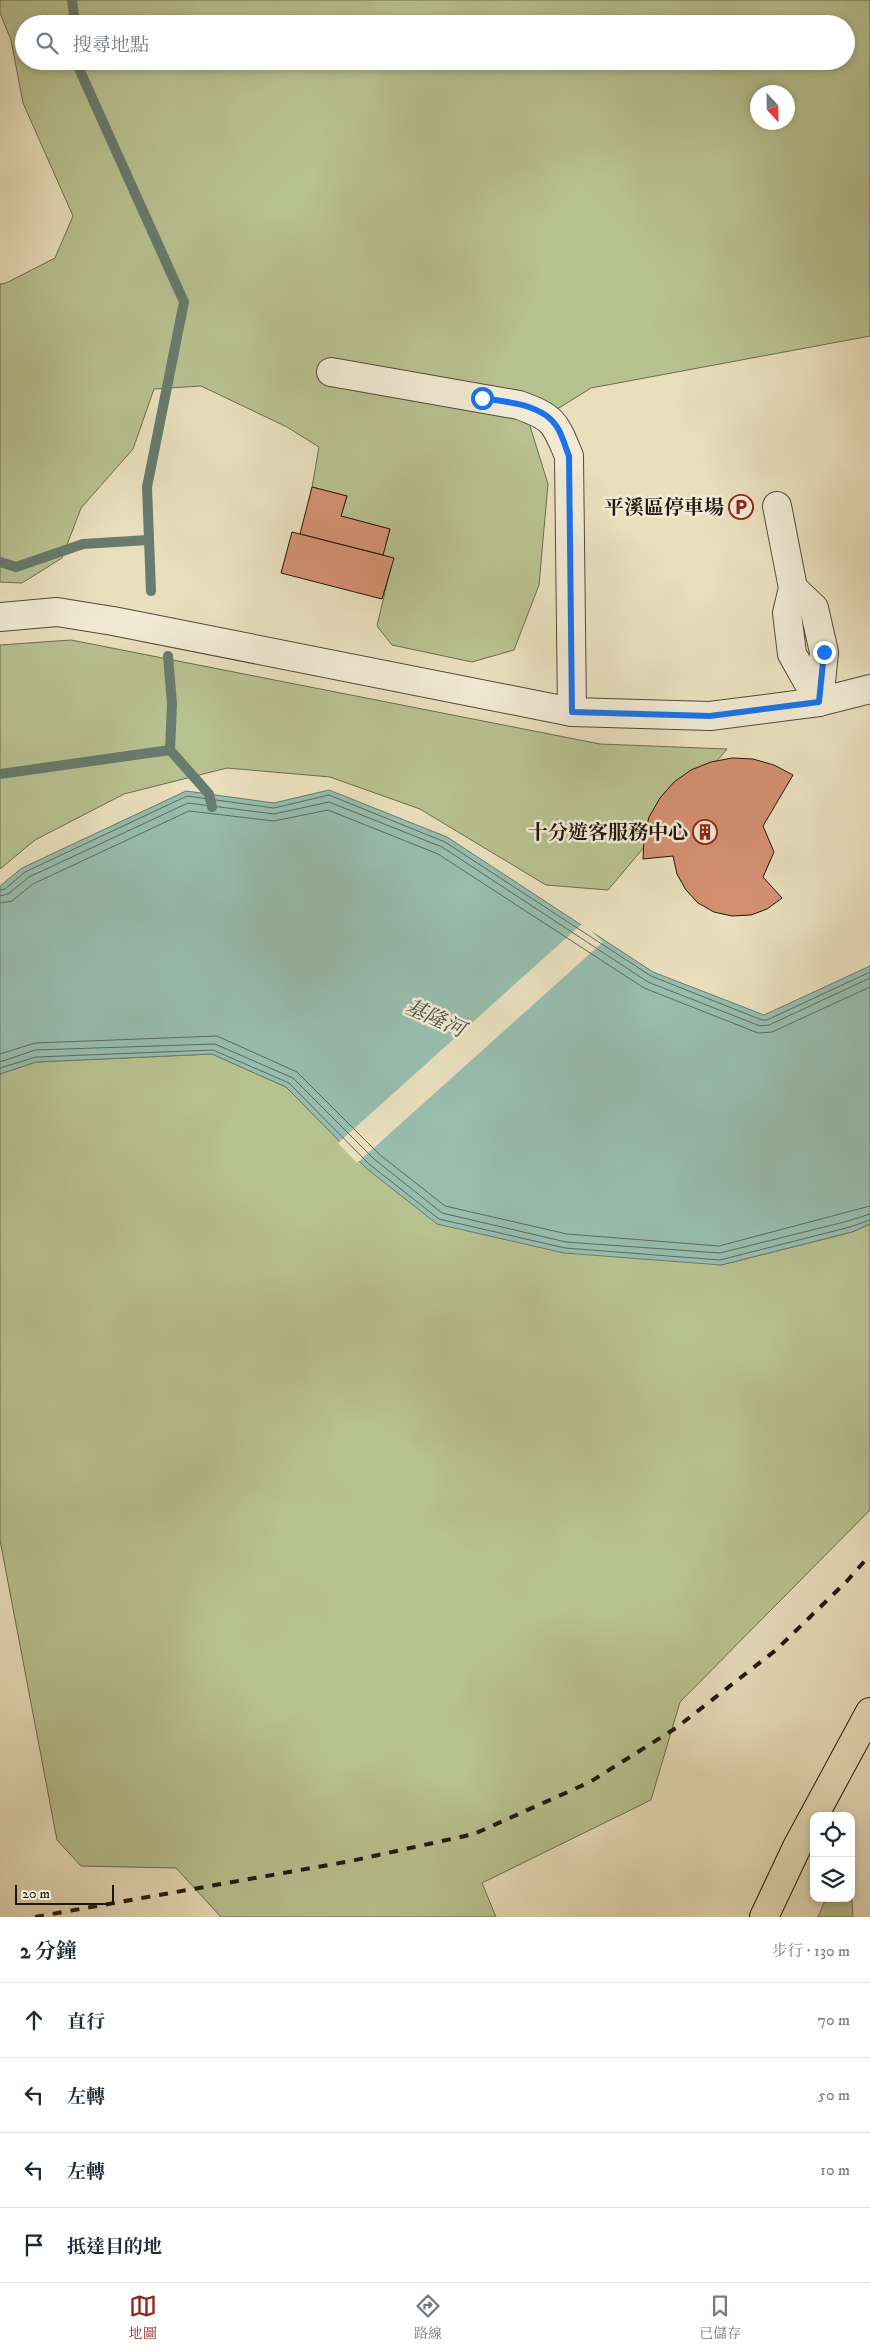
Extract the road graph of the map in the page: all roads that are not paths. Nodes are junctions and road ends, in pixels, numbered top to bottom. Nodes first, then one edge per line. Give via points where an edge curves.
1 (331, 372) dead end
2 (777, 506) dead end
3 (0, 617) edge
4 (870, 689) edge
5 (819, 702) junction
6 (572, 712) junction
7 (870, 1712) edge
8 (764, 1917) edge

1 - 6 street via 519,404 540,412 557,426 569,456
2 - 5 street via 793,588 814,608 824,652
3 - 6 street via 57,612 113,620
4 - 5 street
5 - 6 street via 710,716
7 - 8 main road via 797,1846

